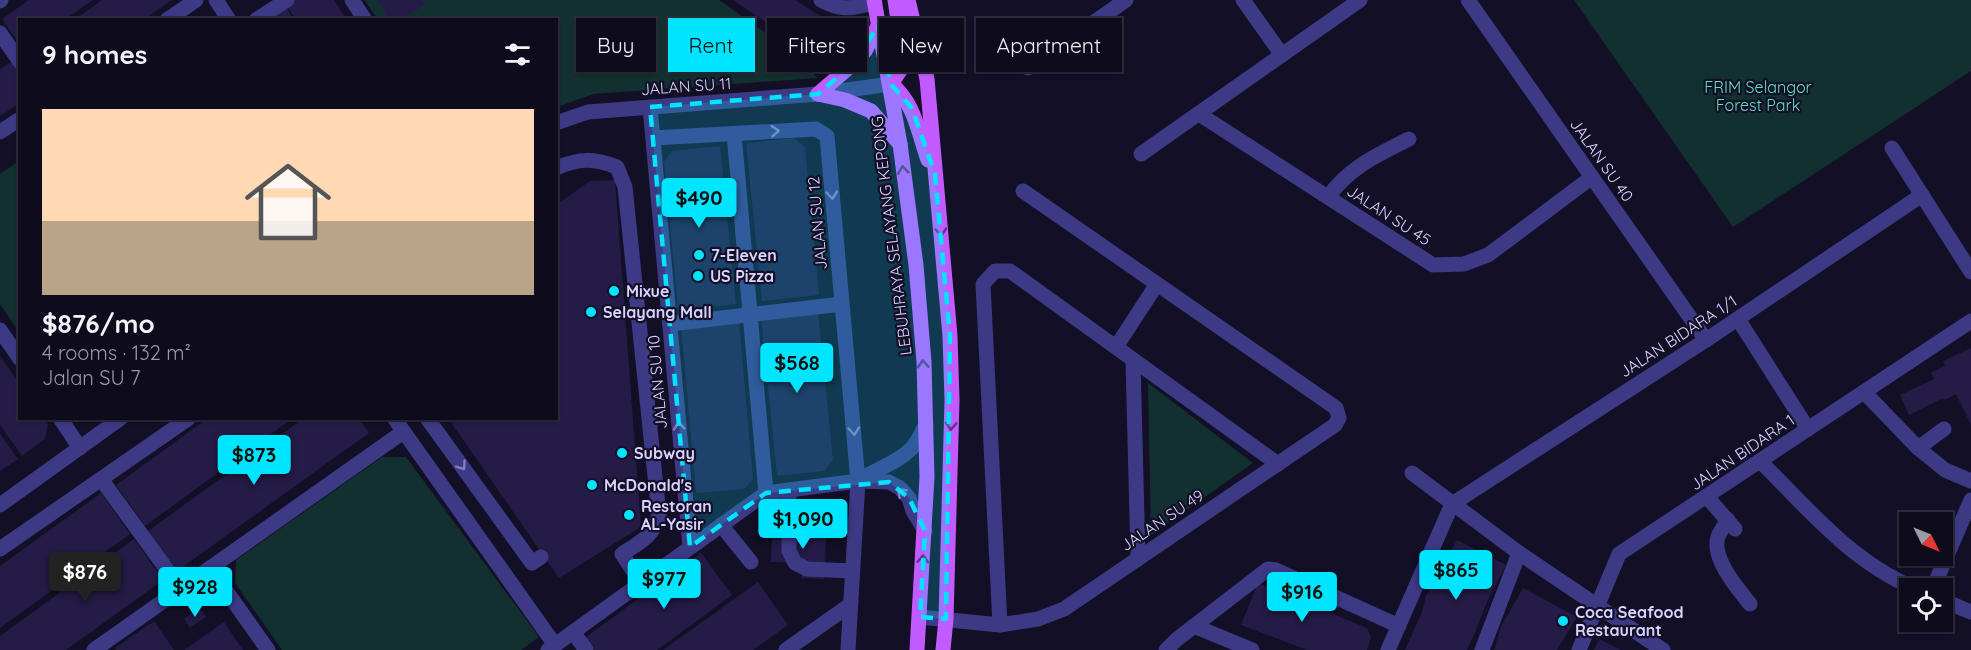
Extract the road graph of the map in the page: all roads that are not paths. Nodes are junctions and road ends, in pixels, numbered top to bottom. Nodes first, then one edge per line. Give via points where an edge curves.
1 (196, 0) edge
2 (216, 0) edge
3 (287, 0) edge
4 (352, 0) edge
5 (821, 0) edge
6 (895, 0) edge
7 (908, 0) edge
8 (1126, 0) edge
9 (1243, 0) edge
10 (1360, 0) edge
11 (1468, 0) edge
12 (874, 2) edge
13 (170, 18) edge
14 (228, 18) edge
15 (259, 18) edge
16 (364, 18) edge
17 (1100, 18) edge
18 (878, 26) junction
19 (0, 33) edge
20 (1282, 55) junction
21 (18, 59) edge
22 (891, 84) junction
23 (818, 94) junction
24 (650, 107) junction
25 (1199, 114) junction
26 (18, 120) edge
27 (558, 122) edge
28 (0, 132) edge
29 (734, 134) junction
30 (654, 138) junction
31 (1409, 139) dead end
32 (900, 144) junction
33 (1892, 148) dead end
34 (1141, 154) dead end
35 (558, 167) edge
36 (935, 174) junction
37 (1592, 177) junction
38 (1023, 190) dead end
39 (1922, 195) junction
40 (1328, 197) junction
41 (1971, 272) edge
42 (1157, 284) junction
43 (842, 304) junction
44 (750, 315) junction
45 (1738, 319) junction
46 (1971, 321) edge
47 (670, 324) junction
48 (0, 330) edge
49 (1706, 340) junction
50 (1116, 347) junction
51 (18, 356) edge
52 (1133, 360) junction
53 (1864, 392) junction
54 (61, 420) edge
55 (118, 420) edge
56 (186, 420) edge
57 (394, 420) edge
58 (429, 420) edge
59 (926, 425) junction
60 (1808, 429) junction
61 (1944, 429) dead end
62 (403, 432) junction
63 (80, 448) junction
64 (1918, 448) junction
65 (1760, 461) junction
66 (1278, 464) junction
67 (1412, 473) dead end
68 (101, 479) junction
69 (858, 481) junction
70 (1971, 481) edge
71 (789, 490) junction
72 (766, 493) junction
73 (1707, 496) junction
74 (1971, 500) edge
75 (1452, 504) junction
76 (0, 505) edge
77 (721, 525) junction
78 (925, 531) junction
79 (690, 547) junction
80 (0, 549) edge
81 (1519, 553) junction
82 (541, 557) dead end
83 (1138, 559) junction
84 (751, 562) dead end
85 (210, 568) junction
86 (852, 571) junction
87 (1938, 578) edge
88 (1899, 582) edge
89 (641, 583) junction
90 (181, 589) junction
91 (1750, 604) dead end
92 (850, 605) junction
93 (1597, 605) junction
94 (1953, 605) edge
95 (1971, 612) edge
96 (920, 617) junction
97 (946, 619) junction
98 (1000, 625) junction
99 (1194, 626) junction
100 (1399, 626) junction
101 (573, 632) junction
102 (552, 648) edge
103 (98, 649) edge
104 (268, 650) edge
105 (586, 650) edge
106 (786, 650) edge
107 (848, 650) edge
108 (917, 650) edge
109 (943, 650) edge
110 (1166, 650) edge
111 (1252, 650) edge
112 (1388, 650) edge
113 (1482, 650) edge
114 (1579, 650) edge
115 (1662, 650) edge

1 - 13 street
2 - 14 street
3 - 15 street
4 - 16 street
5 - 12 street via 846,9
6 - 22 main road via 903,54 901,69
7 - 36 main road via 927,79
8 - 17 street
9 - 20 street
10 - 20 street
11 - 37 street, JALAN SU 40
12 - 18 main road, LEBUHRAYA SELAYANG KEPONG
18 - 22 main road, LEBUHRAYA SELAYANG KEPONG
18 - 23 main road via 865,51
19 - 21 street
20 - 25 street
22 - 23 street, JALAN SU 11
22 - 32 main road, LEBUHRAYA SELAYANG KEPONG
22 - 36 main road via 912,108
23 - 24 street, JALAN SU 11
23 - 32 main road via 871,111
24 - 27 street, JALAN SU 11 via 588,112
24 - 30 street, JALAN SU 10
25 - 34 street
25 - 40 street, JALAN SU 45
26 - 28 street
29 - 30 street, JALAN SU 12
29 -> 43 street, JALAN SU 12 via 816,129 827,136
29 - 44 street
30 - 47 street, JALAN SU 10
31 - 40 street via 1365,161
59 -> 32 main road, LEBUHRAYA SELAYANG KEPONG via 924,362
33 - 39 street
35 - 89 street via 574,161 602,161 617,167 625,187 659,515 656,528 622,554
36 -> 97 main road via 952,389
37 - 40 street, JALAN SU 45 via 1488,255 1464,264 1433,265
37 - 49 street, JALAN SU 40
38 - 42 street
39 - 41 street
39 - 45 street, JALAN BIDARA 1/1
42 - 50 street
42 - 66 street, JALAN SU 49 via 1336,408 1339,418 1335,424
43 - 44 street
43 -> 69 street, JALAN SU 12
44 - 47 street
44 - 72 street
45 - 49 street, JALAN BIDARA 1/1
45 - 60 street
46 - 53 street, JALAN BIDARA 1
79 -> 47 street, JALAN SU 10
48 - 51 street
49 - 75 street, JALAN BIDARA 1/1
50 - 52 street
50 - 98 street via 1010,271 995,271 983,284
52 - 66 street
52 - 83 street
53 - 60 street, JALAN BIDARA 1
53 - 64 street
54 - 63 street
55 - 63 street
56 - 68 street
57 - 62 street
58 -> 82 street via 532,563
59 - 69 street via 913,447 899,459
59 - 78 main road, LEBUHRAYA SELAYANG KEPONG
60 - 65 street, JALAN BIDARA 1
61 - 64 street
62 - 85 street
62 - 102 street
63 - 76 street
64 - 70 street via 1945,470
65 - 73 street, JALAN BIDARA 1
65 - 88 street via 1842,543
66 - 83 street, JALAN SU 49
67 - 75 street
68 - 80 street
68 - 90 street
69 - 71 street
78 -> 69 street via 900,488 889,482
69 - 86 street, JALAN SU 12
71 - 72 street
71 - 86 street via 789,551 795,563 807,569
72 - 77 street
73 - 91 street via 1731,524 1718,537 1718,551 1733,583
73 - 93 street, JALAN BIDARA 1 via 1619,554
74 - 87 street
75 - 81 street
75 - 100 street
77 - 79 street
77 - 84 street
96 -> 78 main road, LEBUHRAYA SELAYANG KEPONG
79 - 89 street
81 - 93 street
81 - 113 street
83 - 98 street, JALAN SU 49 via 1064,609 1038,619
85 - 90 street
85 - 104 street
86 - 92 street, JALAN SU 12
89 - 101 street
90 - 103 street
92 - 106 street
92 - 107 street, JALAN SU 12
93 - 114 street, JALAN BIDARA 1
93 - 115 street
94 - 95 street
96 - 97 street, JALAN SU 49
96 - 108 main road, LEBUHRAYA SELAYANG KEPONG
97 - 98 street, JALAN SU 49
97 - 109 main road
99 - 100 street via 1268,569
99 - 110 street
99 - 111 street
100 - 112 street
101 - 102 street
101 - 105 street

